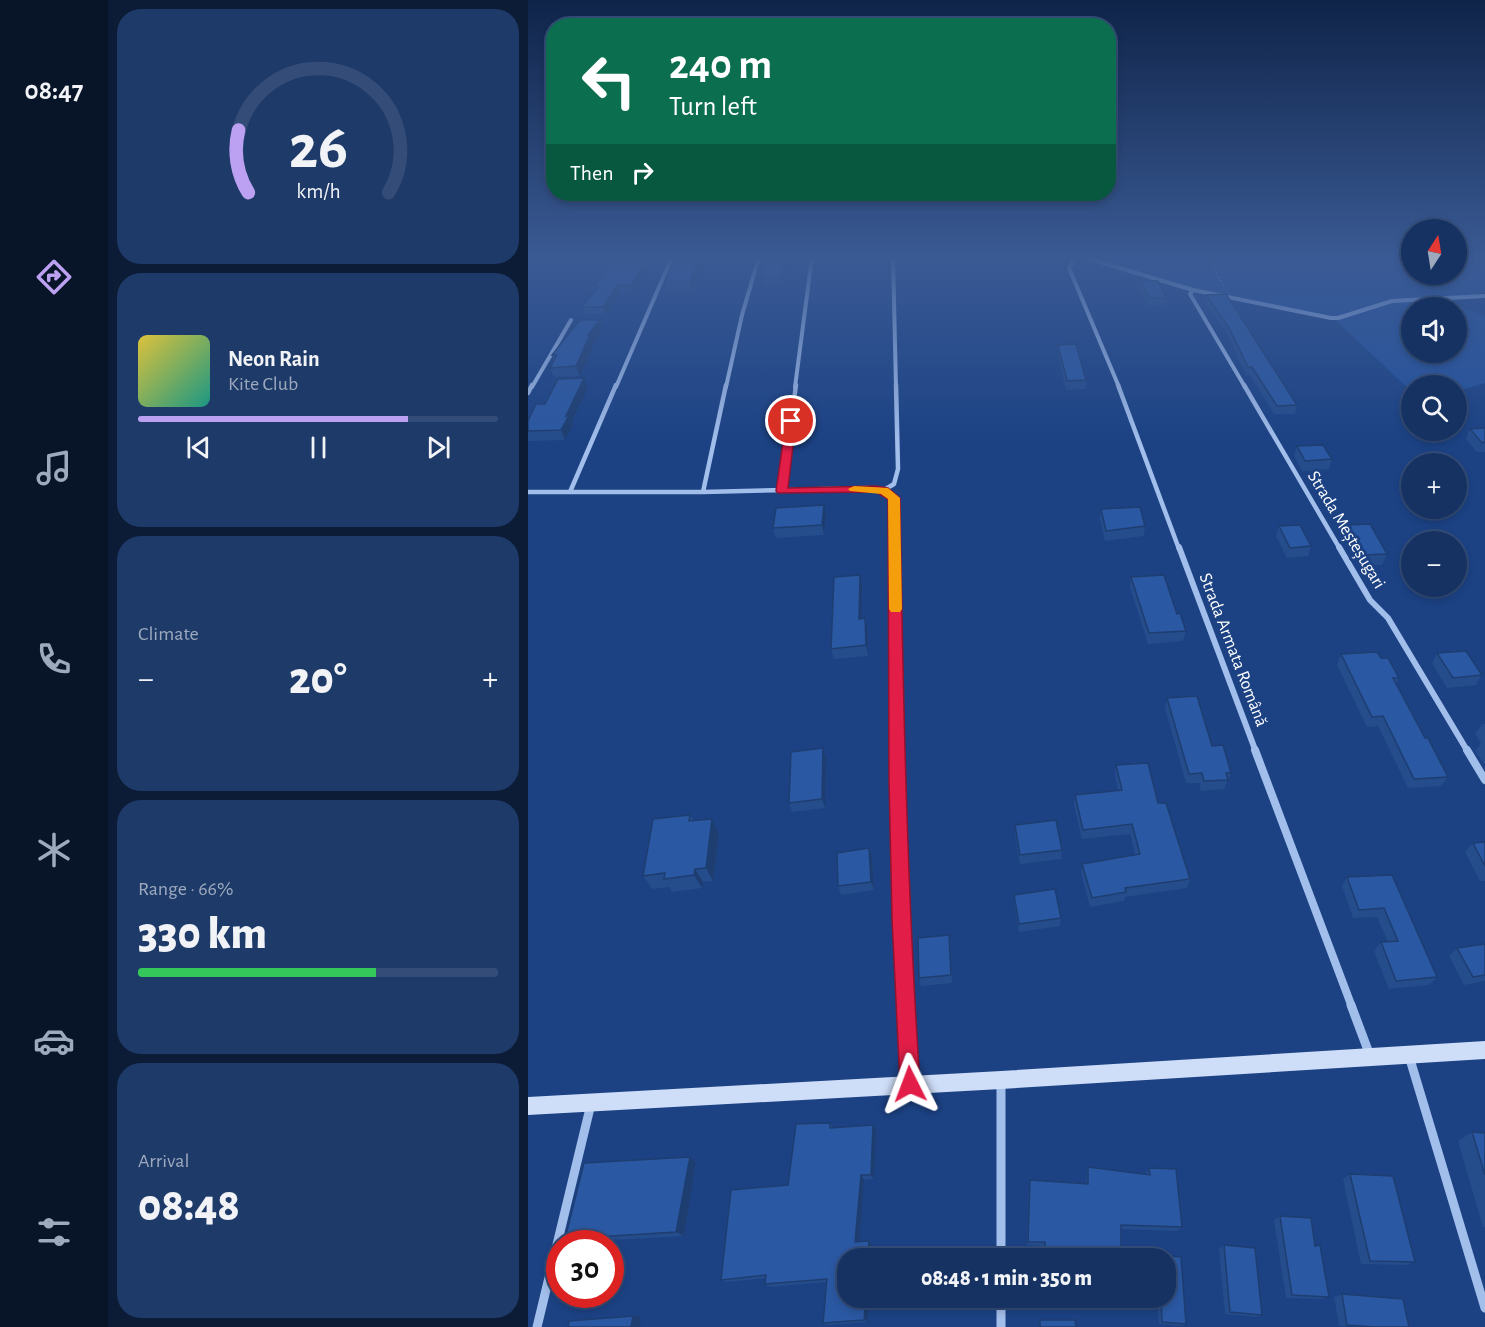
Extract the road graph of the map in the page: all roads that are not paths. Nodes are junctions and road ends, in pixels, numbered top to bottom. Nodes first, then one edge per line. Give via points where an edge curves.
1 (645, 319) edge
2 (741, 319) edge
3 (804, 319) edge
4 (894, 319) edge
5 (1091, 319) edge
6 (1204, 319) edge
7 (571, 320) dead end
8 (528, 393) edge
9 (884, 490) junction
10 (782, 491) junction
11 (528, 492) edge
12 (570, 492) junction
13 (703, 492) junction
14 (1485, 780) edge
15 (1485, 1050) edge
16 (1409, 1055) junction
17 (1370, 1057) junction
18 (1001, 1080) junction
19 (910, 1084) junction
20 (591, 1103) junction
21 (528, 1106) edge
22 (1001, 1248) edge
23 (1001, 1308) edge
24 (1485, 1308) edge
25 (537, 1327) edge
26 (1001, 1327) edge

1 - 12 street
2 - 13 street
3 - 10 street
4 - 9 street via 898,469 894,484
5 - 17 street, Strada Armata Română
6 - 14 street, Strada Meșteșugari via 1370,600 1388,618
7 - 8 street
9 - 10 street
9 - 19 street via 894,498 895,505 896,758
10 - 13 street
11 - 12 street
12 - 13 street
15 - 16 main road
16 - 17 main road
16 - 24 street
17 - 18 main road
18 - 19 main road
18 - 22 street
19 - 20 main road
20 - 21 main road
20 - 25 street
23 - 26 street

